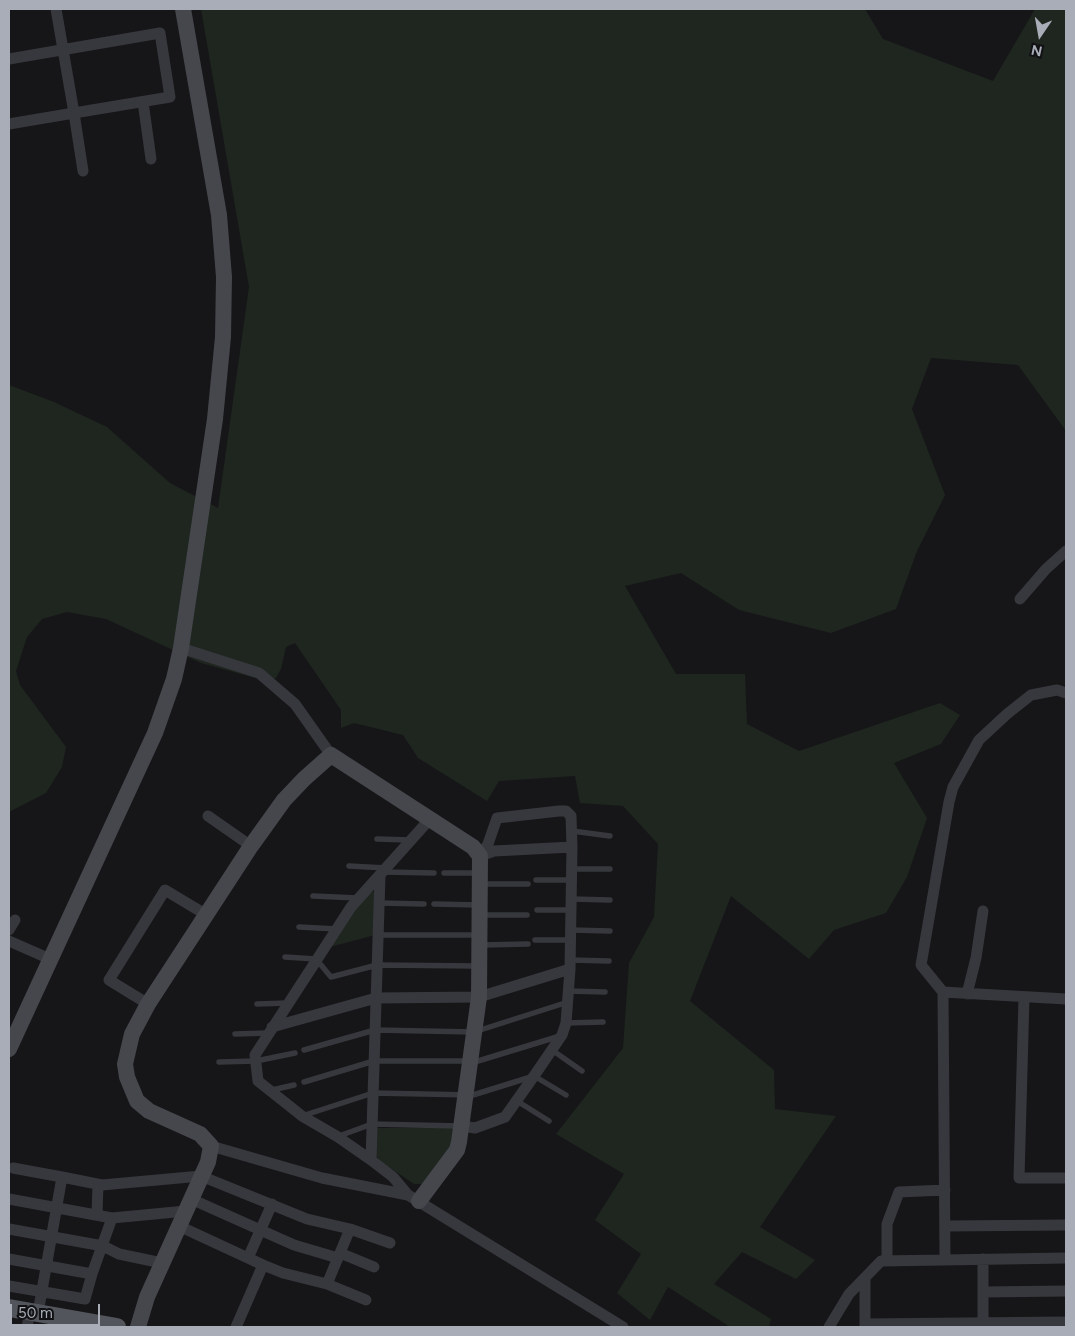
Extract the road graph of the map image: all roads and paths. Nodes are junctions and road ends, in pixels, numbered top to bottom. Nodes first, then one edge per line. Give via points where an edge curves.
1 (56, 9) edge
2 (183, 9) edge
3 (63, 50) junction
4 (9, 59) edge
5 (142, 102) junction
6 (74, 113) junction
7 (9, 124) edge
8 (151, 159) dead end
9 (83, 171) dead end
10 (1066, 551) edge
11 (1020, 600) dead end
12 (181, 648) junction
13 (1066, 693) edge
14 (332, 755) junction
15 (208, 816) dead end
16 (429, 820) junction
17 (572, 831) junction
18 (610, 836) dead end
19 (378, 839) dead end
20 (412, 840) junction
21 (251, 846) junction
22 (572, 847) junction
23 (480, 856) junction
24 (349, 866) dead end
25 (610, 869) dead end
26 (384, 872) junction
27 (434, 873) dead end
28 (444, 873) dead end
29 (572, 874) junction
30 (481, 879) junction
31 (536, 880) dead end
32 (528, 884) dead end
33 (313, 896) dead end
34 (360, 898) junction
35 (610, 900) dead end
36 (379, 903) junction
37 (424, 904) dead end
38 (434, 904) dead end
39 (571, 905) junction
40 (481, 910) junction
41 (537, 910) dead end
42 (983, 911) dead end
43 (205, 914) junction
44 (526, 915) dead end
45 (299, 927) dead end
46 (337, 929) junction
47 (610, 931) dead end
48 (378, 935) junction
49 (571, 935) junction
50 (480, 940) junction
51 (535, 940) dead end
52 (9, 941) edge
53 (528, 944) dead end
54 (285, 957) dead end
55 (50, 959) junction
56 (316, 959) junction
57 (609, 961) dead end
58 (377, 965) junction
59 (570, 965) junction
60 (480, 966) junction
61 (605, 992) dead end
62 (943, 992) junction
63 (967, 994) junction
64 (568, 996) junction
65 (479, 997) junction
66 (376, 998) junction
67 (1024, 998) junction
68 (1066, 999) edge
69 (288, 1003) junction
70 (148, 1004) junction
71 (257, 1004) dead end
72 (603, 1022) dead end
73 (566, 1023) junction
74 (270, 1030) junction
75 (375, 1030) junction
76 (474, 1032) junction
77 (235, 1034) dead end
78 (562, 1035) junction
79 (9, 1049) edge
80 (304, 1050) dead end
81 (552, 1050) junction
82 (295, 1053) dead end
83 (256, 1061) junction
84 (374, 1061) junction
85 (219, 1062) dead end
86 (470, 1062) junction
87 (582, 1071) dead end
88 (534, 1076) junction
89 (304, 1082) dead end
90 (294, 1084) dead end
91 (271, 1090) junction
92 (373, 1093) junction
93 (466, 1093) junction
94 (566, 1095) dead end
95 (517, 1101) junction
96 (302, 1116) junction
97 (549, 1121) dead end
98 (372, 1124) junction
99 (462, 1126) junction
100 (338, 1137) junction
101 (211, 1146) junction
102 (371, 1160) junction
103 (13, 1168) dead end
104 (201, 1176) junction
105 (62, 1178) junction
106 (1066, 1178) edge
107 (98, 1184) junction
108 (945, 1190) junction
109 (414, 1198) junction
110 (9, 1199) edge
111 (272, 1204) junction
112 (188, 1205) junction
113 (57, 1208) junction
114 (97, 1215) junction
115 (112, 1218) junction
116 (1066, 1225) edge
117 (179, 1226) junction
118 (946, 1226) junction
119 (9, 1229) edge
120 (350, 1229) junction
121 (261, 1231) junction
122 (52, 1237) junction
123 (390, 1243) dead end
124 (103, 1246) junction
125 (339, 1255) junction
126 (248, 1258) junction
127 (1066, 1258) edge
128 (9, 1259) edge
129 (946, 1259) junction
130 (983, 1259) junction
131 (887, 1261) junction
132 (162, 1263) junction
133 (263, 1264) junction
134 (47, 1266) junction
135 (374, 1267) dead end
136 (92, 1274) junction
137 (865, 1279) junction
138 (327, 1284) junction
139 (9, 1286) edge
140 (1066, 1291) edge
141 (42, 1292) junction
142 (983, 1292) junction
143 (366, 1300) dead end
144 (9, 1308) edge
145 (32, 1317) edge
146 (1066, 1322) edge
147 (984, 1325) edge
148 (865, 1326) edge
149 (117, 1327) edge
150 (138, 1327) edge
151 (236, 1327) edge
152 (623, 1327) edge
153 (829, 1327) edge

1 - 3 street
2 - 12 street via 219,215 224,277 223,337 215,419
3 - 4 street
3 - 5 street via 160,33 170,97
3 - 6 street
5 - 6 street
5 - 8 street
6 - 7 street
6 - 9 street
10 - 11 street
12 - 14 street via 259,673 295,704
12 - 55 street via 155,733
13 - 62 street via 1057,690 1031,695 1007,714 979,740 953,787 921,965
14 - 16 street
14 - 21 street via 284,800
15 - 21 street
16 - 20 street
16 - 23 street via 473,847
17 - 18 lane
17 - 22 street
17 - 23 street via 571,816 566,811 497,818
19 - 20 lane
20 - 26 street
21 - 43 street
22 - 23 street via 494,852
22 - 29 street
23 - 30 street
24 - 26 lane
25 - 29 lane
26 - 27 lane
26 - 34 street
26 - 36 street
28 - 30 lane
29 - 31 lane
29 - 39 street
30 - 32 lane
30 - 40 street
33 - 34 lane
34 - 46 street
35 - 39 lane
36 - 37 lane
36 - 48 street
38 - 40 lane
39 - 41 lane
39 - 49 street
40 - 44 lane
40 - 50 street
42 - 63 street
43 - 70 street
43 - 70 street via 165,890 110,980
45 - 46 lane
46 - 56 street
47 - 49 lane
48 - 50 lane
48 - 58 street
49 - 51 lane
49 - 59 street
50 - 53 lane
50 - 60 street
52 - 55 street
54 - 56 lane
55 - 79 street
56 - 58 lane via 331,977
56 - 69 street
57 - 59 lane
58 - 60 lane
58 - 66 street
59 - 64 street
59 - 65 street
60 - 65 street
61 - 64 lane
62 - 63 street
62 - 108 street
63 - 67 street
64 - 73 street
64 - 76 lane
65 - 66 street
65 - 76 street
66 - 74 street
66 - 75 street
67 - 68 street
67 - 106 street via 1019,1178
69 - 71 lane
69 - 74 street
70 - 101 street via 128,1048 126,1064 132,1090 137,1101 149,1111 200,1134
72 - 73 lane
73 - 78 street
74 - 77 lane
74 - 83 street via 255,1055
75 - 76 lane
75 - 80 lane
75 - 84 street
76 - 86 street
78 - 81 street
78 - 86 lane
81 - 87 lane
81 - 88 street
82 - 83 lane
83 - 85 lane
83 - 91 street via 258,1080
84 - 86 lane
84 - 89 lane
84 - 92 street
86 - 93 street
88 - 93 lane via 473,1095
88 - 94 lane
88 - 95 street
90 - 91 lane
91 - 96 street
92 - 93 lane
92 - 96 lane
92 - 98 street
93 - 99 street
95 - 97 lane
95 - 99 street via 505,1117 475,1128
96 - 100 street
98 - 99 lane
98 - 100 lane
98 - 102 street
99 - 109 street via 457,1150
100 - 102 street
101 - 104 street
101 - 109 street via 322,1178
102 - 109 street
103 - 105 street
104 - 107 street
104 - 111 street
104 - 112 street
105 - 107 street
105 - 113 street
107 - 114 street
108 - 118 street
108 - 131 street via 899,1192 887,1224
109 - 152 street
110 - 113 street
111 - 120 street via 306,1218
111 - 121 street
112 - 115 street
112 - 117 street
112 - 121 street
113 - 114 street
113 - 122 street
114 - 115 street
115 - 124 street
116 - 118 street
117 - 126 street
117 - 132 street
118 - 129 street
119 - 122 street
120 - 123 street
120 - 125 street
121 - 125 street via 294,1245
121 - 126 street
122 - 124 street
122 - 134 street
124 - 132 street via 119,1254
124 - 136 street
125 - 135 street
125 - 138 street
126 - 133 street
127 - 130 street
128 - 134 street
129 - 130 street
129 - 131 street
130 - 142 street
131 - 137 street via 881,1261
132 - 150 street
133 - 138 street via 283,1273
133 - 151 street
134 - 136 street
134 - 141 street
136 - 141 street via 85,1300
137 - 148 street
137 - 153 street via 849,1294
138 - 143 street
139 - 141 street
140 - 142 street
141 - 145 street
142 - 147 street
144 - 145 main road
145 - 149 main road
146 - 147 street
147 - 148 street

